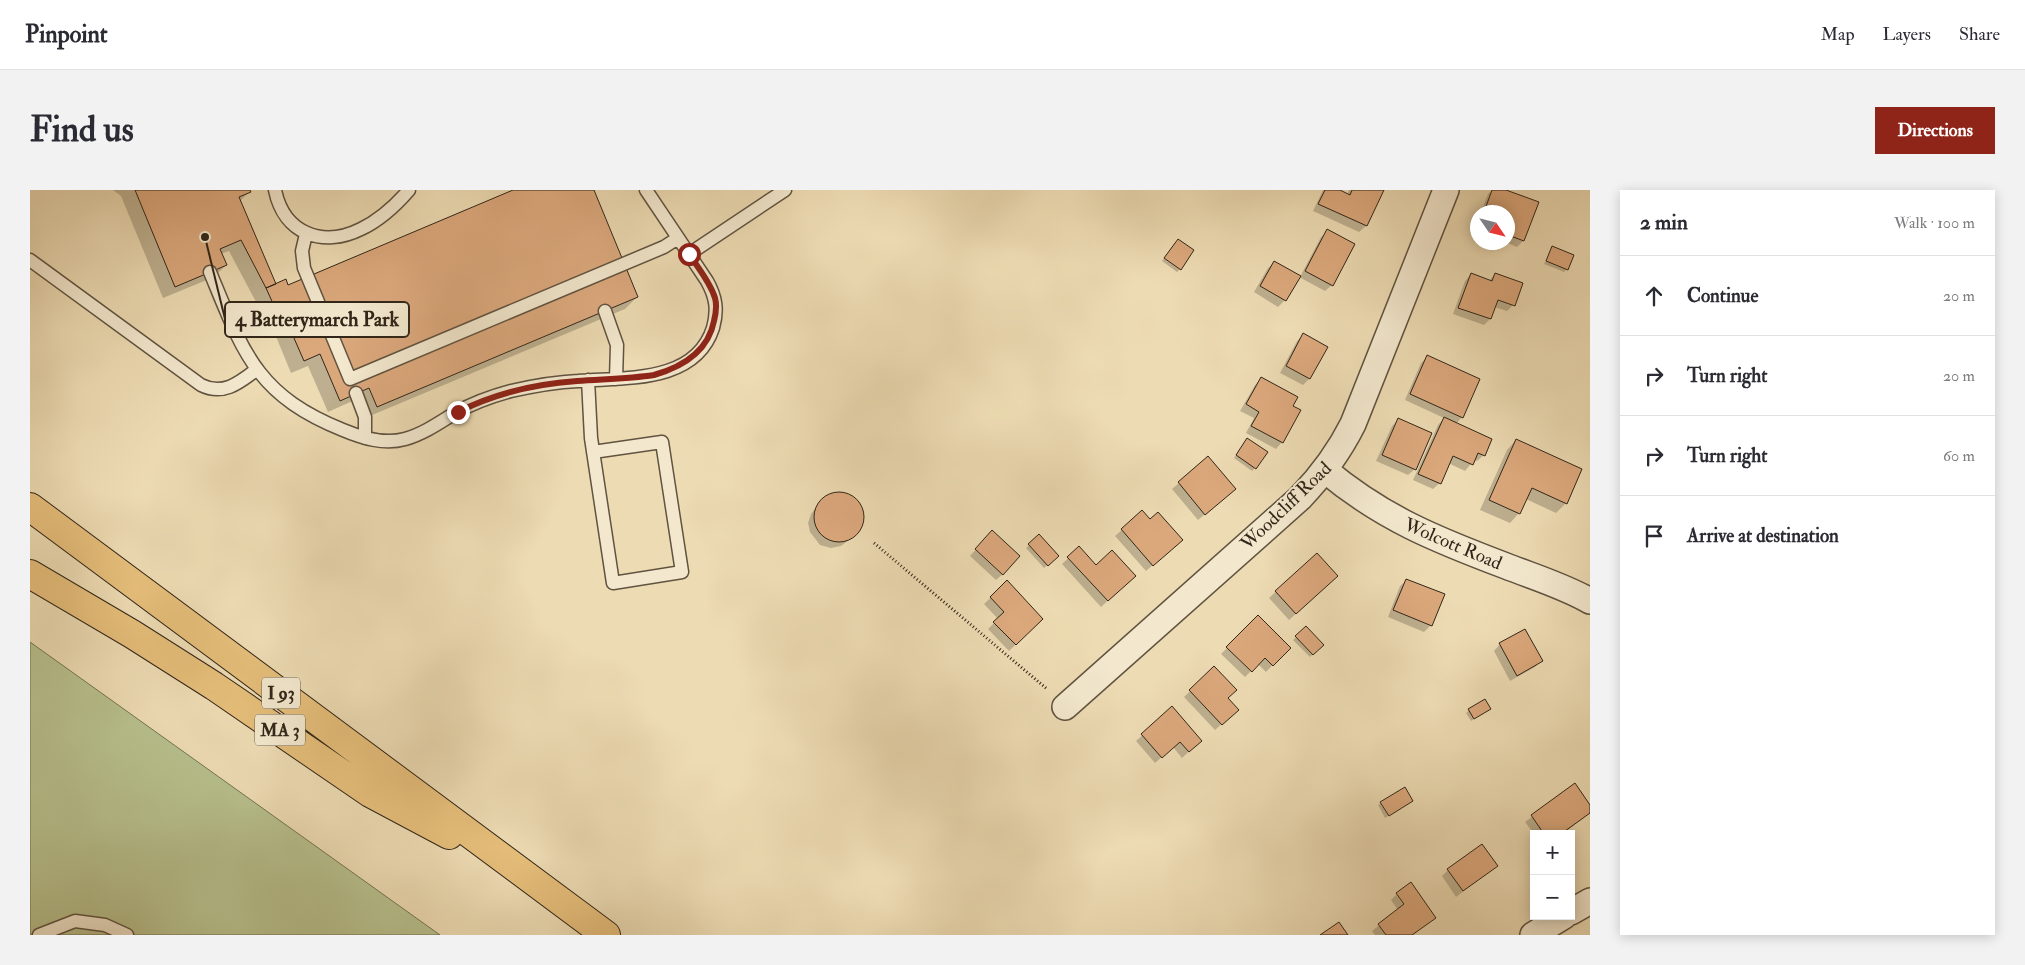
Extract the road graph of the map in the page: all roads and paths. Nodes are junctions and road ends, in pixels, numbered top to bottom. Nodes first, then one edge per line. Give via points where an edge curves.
1 (276, 190) edge
2 (409, 190) edge
3 (646, 190) edge
4 (785, 190) edge
5 (1446, 190) edge
6 (306, 234) junction
7 (678, 238) junction
8 (689, 254) junction
9 (30, 260) edge
10 (210, 272) dead end
11 (604, 311) dead end
12 (256, 370) junction
13 (616, 379) junction
14 (588, 380) junction
15 (356, 393) dead end
16 (365, 438) junction
17 (593, 452) junction
18 (1325, 470) junction
19 (30, 507) edge
20 (874, 542) dead end
21 (30, 574) edge
22 (1590, 601) edge
23 (1065, 707) joint
24 (532, 880) junction
25 (1590, 901) edge
26 (1575, 910) edge
27 (1557, 920) edge
28 (39, 935) edge
29 (127, 935) edge
30 (606, 935) edge
31 (1533, 935) edge

1 - 6 lane via 287,219
2 - 6 lane via 388,211 362,229 338,237
3 - 7 lane
4 - 8 lane
5 - 18 street, Woodcliff Road via 1352,424
6 - 7 lane via 302,251 304,268 350,379 664,247
7 - 8 lane
8 - 13 lane via 716,302 714,326 708,340 689,360 667,372
9 - 12 lane via 201,385 217,390 228,388
10 - 12 lane via 241,346
11 - 13 lane via 617,345
12 - 16 lane via 288,401 332,425
13 - 14 lane
14 - 16 lane via 492,396 404,440 384,442
14 - 17 lane
15 - 16 lane via 366,421
17 - 17 lane via 613,583 682,572 662,442
18 - 22 street, Wolcott Road via 1360,498 1408,526
18 - 23 street, Woodcliff Road via 1300,498
19 - 24 highway, I 93
20 - 23 path
21 - 24 highway, MA 3 via 206,681 370,793
24 - 30 highway, I 93
25 - 26 street
27 - 31 street
28 - 29 lane via 75,921 105,925

